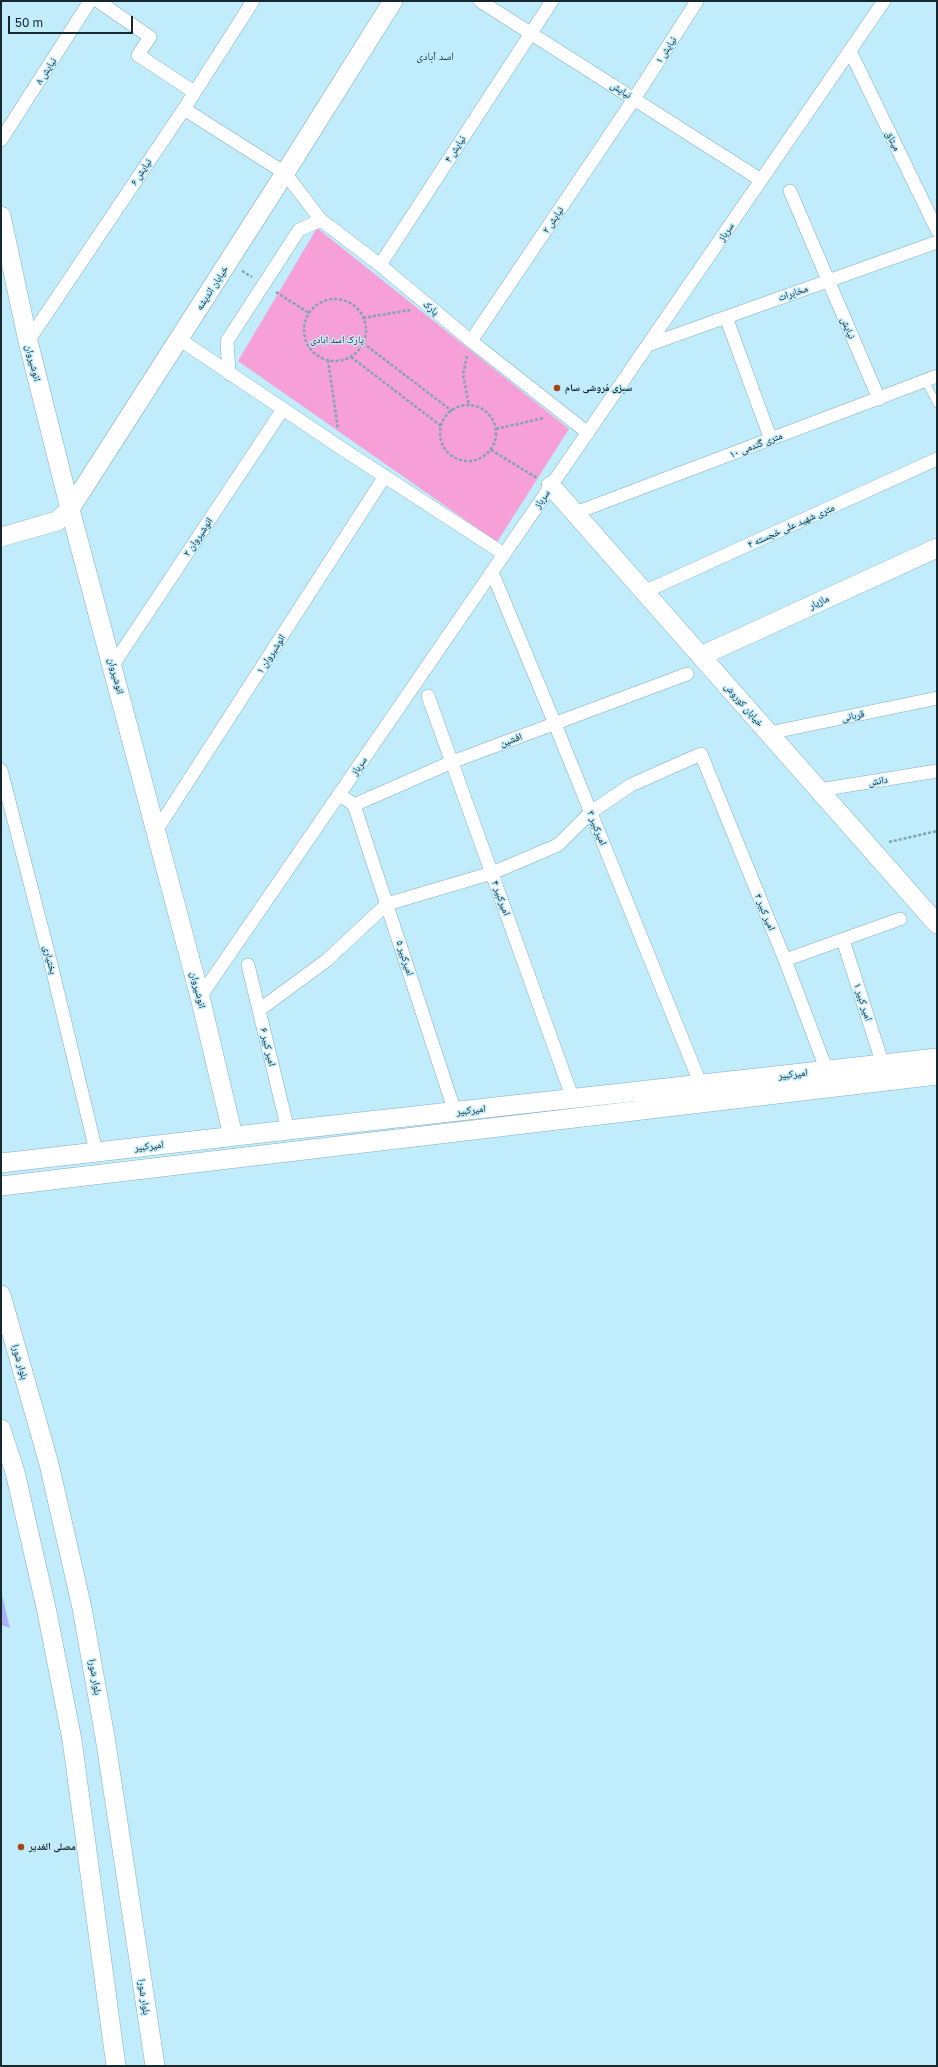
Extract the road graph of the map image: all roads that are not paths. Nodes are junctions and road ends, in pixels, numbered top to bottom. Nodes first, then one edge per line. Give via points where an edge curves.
1 (90, 1) edge
2 (98, 1) edge
3 (253, 1) edge
4 (393, 1) edge
5 (480, 1) edge
6 (552, 1) edge
7 (697, 1) edge
8 (884, 1) edge
9 (530, 33) junction
10 (850, 51) junction
11 (194, 92) junction
12 (634, 99) junction
13 (184, 109) junction
14 (1, 140) edge
15 (285, 173) junction
16 (761, 180) junction
17 (790, 191) dead end
18 (1, 216) edge
19 (321, 220) junction
20 (937, 230) edge
21 (937, 242) edge
22 (380, 265) junction
23 (828, 281) junction
24 (726, 317) junction
25 (179, 339) junction
26 (28, 341) junction
27 (471, 341) junction
28 (648, 344) junction
29 (229, 374) junction
30 (931, 379) edge
31 (879, 399) junction
32 (937, 404) edge
33 (283, 409) junction
34 (588, 433) junction
35 (771, 440) junction
36 (937, 459) edge
37 (385, 476) junction
38 (551, 486) junction
39 (70, 509) junction
40 (574, 513) junction
41 (1, 538) edge
42 (937, 548) edge
43 (504, 554) junction
44 (492, 572) junction
45 (644, 592) junction
46 (701, 656) junction
47 (113, 665) junction
48 (687, 674) dead end
49 (428, 696) dead end
50 (937, 698) edge
51 (555, 724) junction
52 (769, 733) junction
53 (452, 762) junction
54 (1, 770) edge
55 (937, 771) edge
56 (819, 790) junction
57 (340, 794) junction
58 (354, 804) junction
59 (591, 812) junction
60 (156, 831) junction
61 (492, 873) junction
62 (387, 904) junction
63 (934, 915) edge
64 (900, 919) dead end
65 (842, 940) junction
66 (785, 960) junction
67 (248, 965) dead end
68 (200, 997) junction
69 (259, 1010) junction
70 (937, 1058) edge
71 (883, 1065) junction
72 (827, 1071) junction
73 (937, 1075) edge
74 (701, 1085) junction
75 (747, 1088) junction
76 (573, 1099) junction
77 (455, 1112) junction
78 (288, 1130) junction
79 (234, 1136) junction
80 (96, 1152) junction
81 (2, 1162) edge
82 (9, 1186) edge
83 (1, 1198) edge
84 (1, 1295) edge
85 (1, 1429) edge
86 (116, 2066) edge
87 (155, 2066) edge

1 - 14 street, نیایش ۸
2 - 11 street via 150,37 138,55
3 - 11 street, نیایش ۶
4 - 15 main road, خیابان اندیشه
5 - 9 street, نیایش
6 - 9 street, نیایش ۴
7 - 12 street, نیایش ۱
8 - 10 street, سرباز
9 - 12 street, نیایش
9 - 22 street, نیایش ۴
10 - 16 street, سرباز
10 - 20 street, میثاق
11 - 13 street, نیایش ۶
12 - 16 street, نیایش
12 - 27 street, نیایش ۲
13 - 15 street
13 - 26 street, نیایش ۶
15 - 19 street, پارک
15 - 25 main road, خیابان اندیشه
16 - 28 street, سرباز
17 - 23 street, نیایش
18 - 26 main road, انوشیروان
19 - 22 street, پارک
19 - 29 street via 299,230 227,341
21 - 23 street, مخابرات
22 - 27 street, پارک
23 - 24 street, مخابرات
23 - 31 street, نیایش
24 - 28 street, مخابرات
24 - 35 street
25 - 29 street
25 - 39 main road, خیابان اندیشه
26 - 39 main road, انوشیروان
27 - 34 street, پارک
28 - 34 street, سرباز
29 - 33 street
30 - 31 street, ۱۰ متری گندمی
30 - 32 lane
31 - 35 street, ۱۰ متری گندمی
33 - 37 street
33 - 47 street, انوشیروان ۲
34 - 38 street, سرباز
35 - 40 street, ۱۰ متری گندمی
36 - 45 street, ۴ متری شهید علی خجسته
37 - 43 street
37 - 60 street, انوشیروان ۱
38 - 40 main road, خیابان کوروش
38 - 43 street, سرباز
39 - 41 main road, خیابان اندیشه via 57,521
39 - 47 main road, انوشیروان
40 - 45 main road, خیابان کوروش
42 - 46 main road, مازیار
43 - 44 street, سرباز
44 - 51 street, امیرکبیر ۳
44 - 57 street, سرباز
45 - 46 main road, خیابان کوروش
46 - 52 main road, خیابان کوروش
47 - 60 main road, انوشیروان
48 - 51 street, افشین
49 - 53 street, امیرکبیر ۴
50 - 52 street, قربانی
51 - 53 street, افشین
51 - 59 street, امیرکبیر ۳
52 - 56 main road, خیابان کوروش
53 - 58 street, افشین
53 - 61 street, امیرکبیر ۴
54 - 80 street, بختیاری
55 - 56 street, دانش
56 - 63 main road, خیابان کوروش
57 - 58 street
57 - 68 street, سرباز
58 - 62 street, امیرکبیر ۵
59 - 61 street via 558,845
59 - 66 street, امیر کبیر ۲ via 631,785 701,754
59 - 74 street, امیرکبیر ۳
60 - 68 main road, انوشیروان
61 - 62 street
61 - 76 street, امیرکبیر ۴
62 - 69 street via 326,960
62 - 77 street, امیرکبیر ۵
64 - 65 street
65 - 66 street
65 - 71 street, امیر کبیر ۱
66 - 72 street, امیر کبیر ۲
67 - 69 street, امیر کبیر ۶
68 - 79 main road, انوشیروان
69 - 78 street, امیر کبیر ۶
70 - 71 main road, امیرکبیر
71 - 72 main road, امیرکبیر
72 - 75 main road, امیرکبیر
73 - 75 main road, امیرکبیر
74 - 75 main road, امیرکبیر
74 - 76 main road, امیرکبیر
75 - 82 main road, امیرکبیر
76 - 77 main road, امیرکبیر
77 - 78 main road, امیرکبیر
78 - 79 main road, امیرکبیر
79 - 80 main road, امیرکبیر
80 - 81 main road, امیرکبیر
82 - 83 main road
84 - 87 main road, بلوار شورا via 49,1464 82,1608 106,1737
85 - 86 main road via 15,1472 47,1612 72,1740

